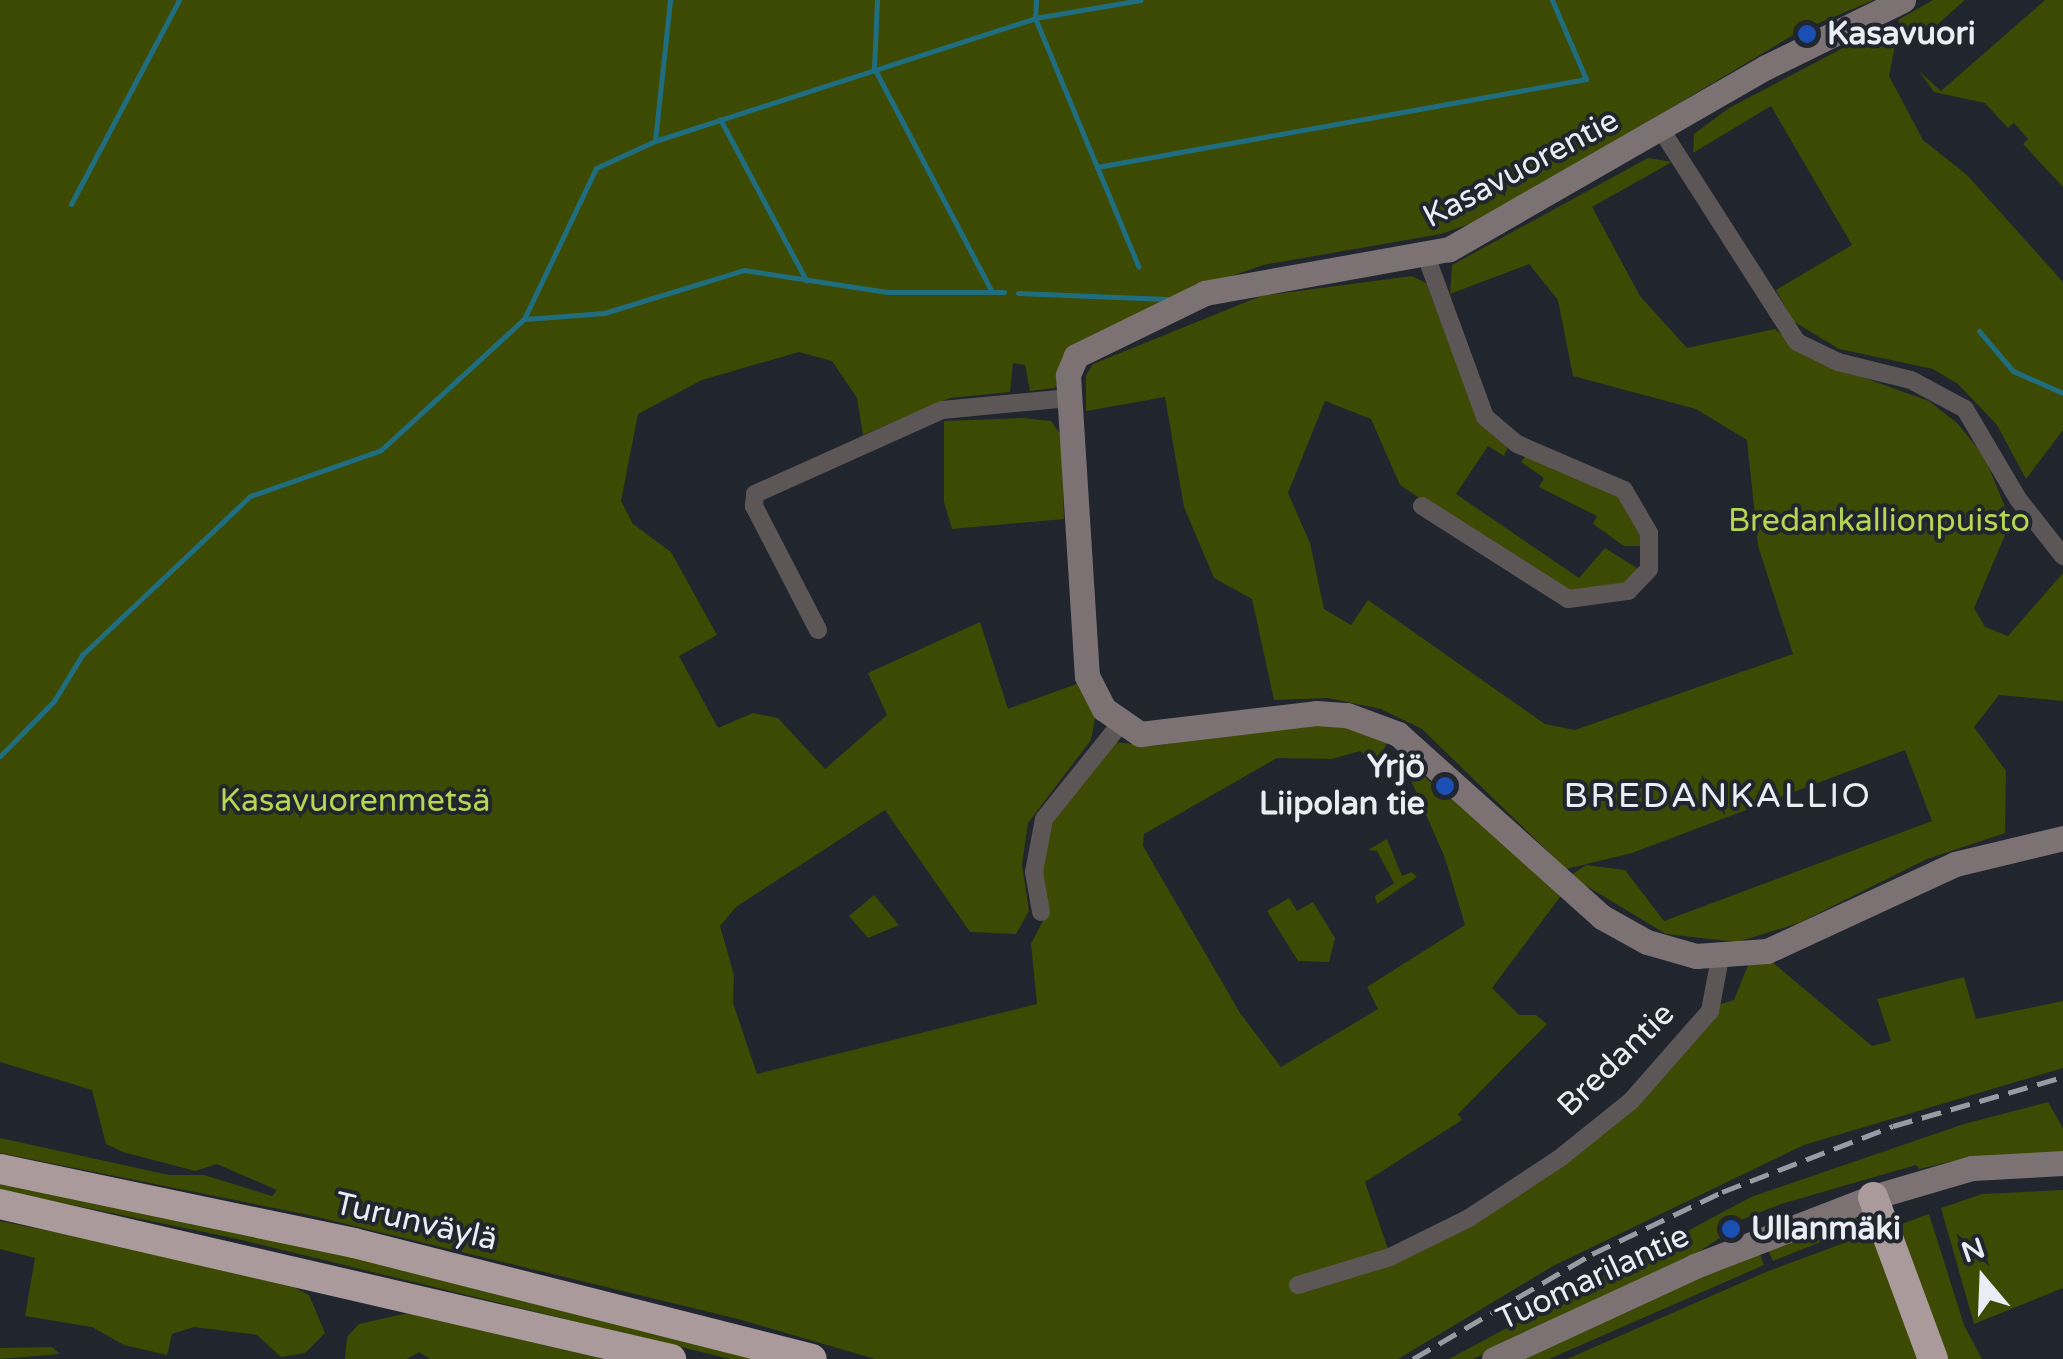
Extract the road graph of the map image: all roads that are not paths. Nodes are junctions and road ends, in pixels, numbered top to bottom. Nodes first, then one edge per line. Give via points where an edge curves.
1 (1902, 0) edge
2 (1662, 131) junction
3 (1426, 256) junction
4 (1069, 398) junction
5 (1422, 506) dead end
6 (2063, 556) edge
7 (818, 630) dead end
8 (1120, 724) junction
9 (2063, 838) edge
10 (1041, 912) dead end
11 (1720, 958) junction
12 (2063, 1163) edge
13 (0, 1170) edge
14 (1873, 1197) junction
15 (0, 1204) edge
16 (1298, 1285) dead end
17 (672, 1359) edge
18 (812, 1359) edge
19 (1494, 1359) edge
20 (1933, 1359) edge

1 - 2 street, Kasavuorentie via 1766,68
2 - 3 street, Kasavuorentie via 1508,220
2 - 6 street via 1788,332 1813,352 1911,380 1965,409 2027,513
3 - 4 street, Kasavuorentie via 1205,293 1085,349 1070,365
3 - 5 street via 1485,417 1518,444 1624,490 1649,532 1649,569 1628,591 1568,600
4 - 7 street via 942,410 755,494 754,506
4 - 8 street via 1084,656 1094,692
8 - 10 street via 1044,819 1034,872
8 - 11 street via 1160,734 1316,713 1374,723 1423,752 1602,917 1647,942
9 - 11 street via 1956,864 1790,943
11 - 16 street, Bredantie via 1710,1012 1631,1100 1560,1158 1438,1234
12 - 14 street, Tuomarilantie via 1972,1168
13 - 18 highway, Turunväylä via 354,1243
14 - 19 street, Tuomarilantie via 1695,1266
14 - 20 highway
15 - 17 highway

